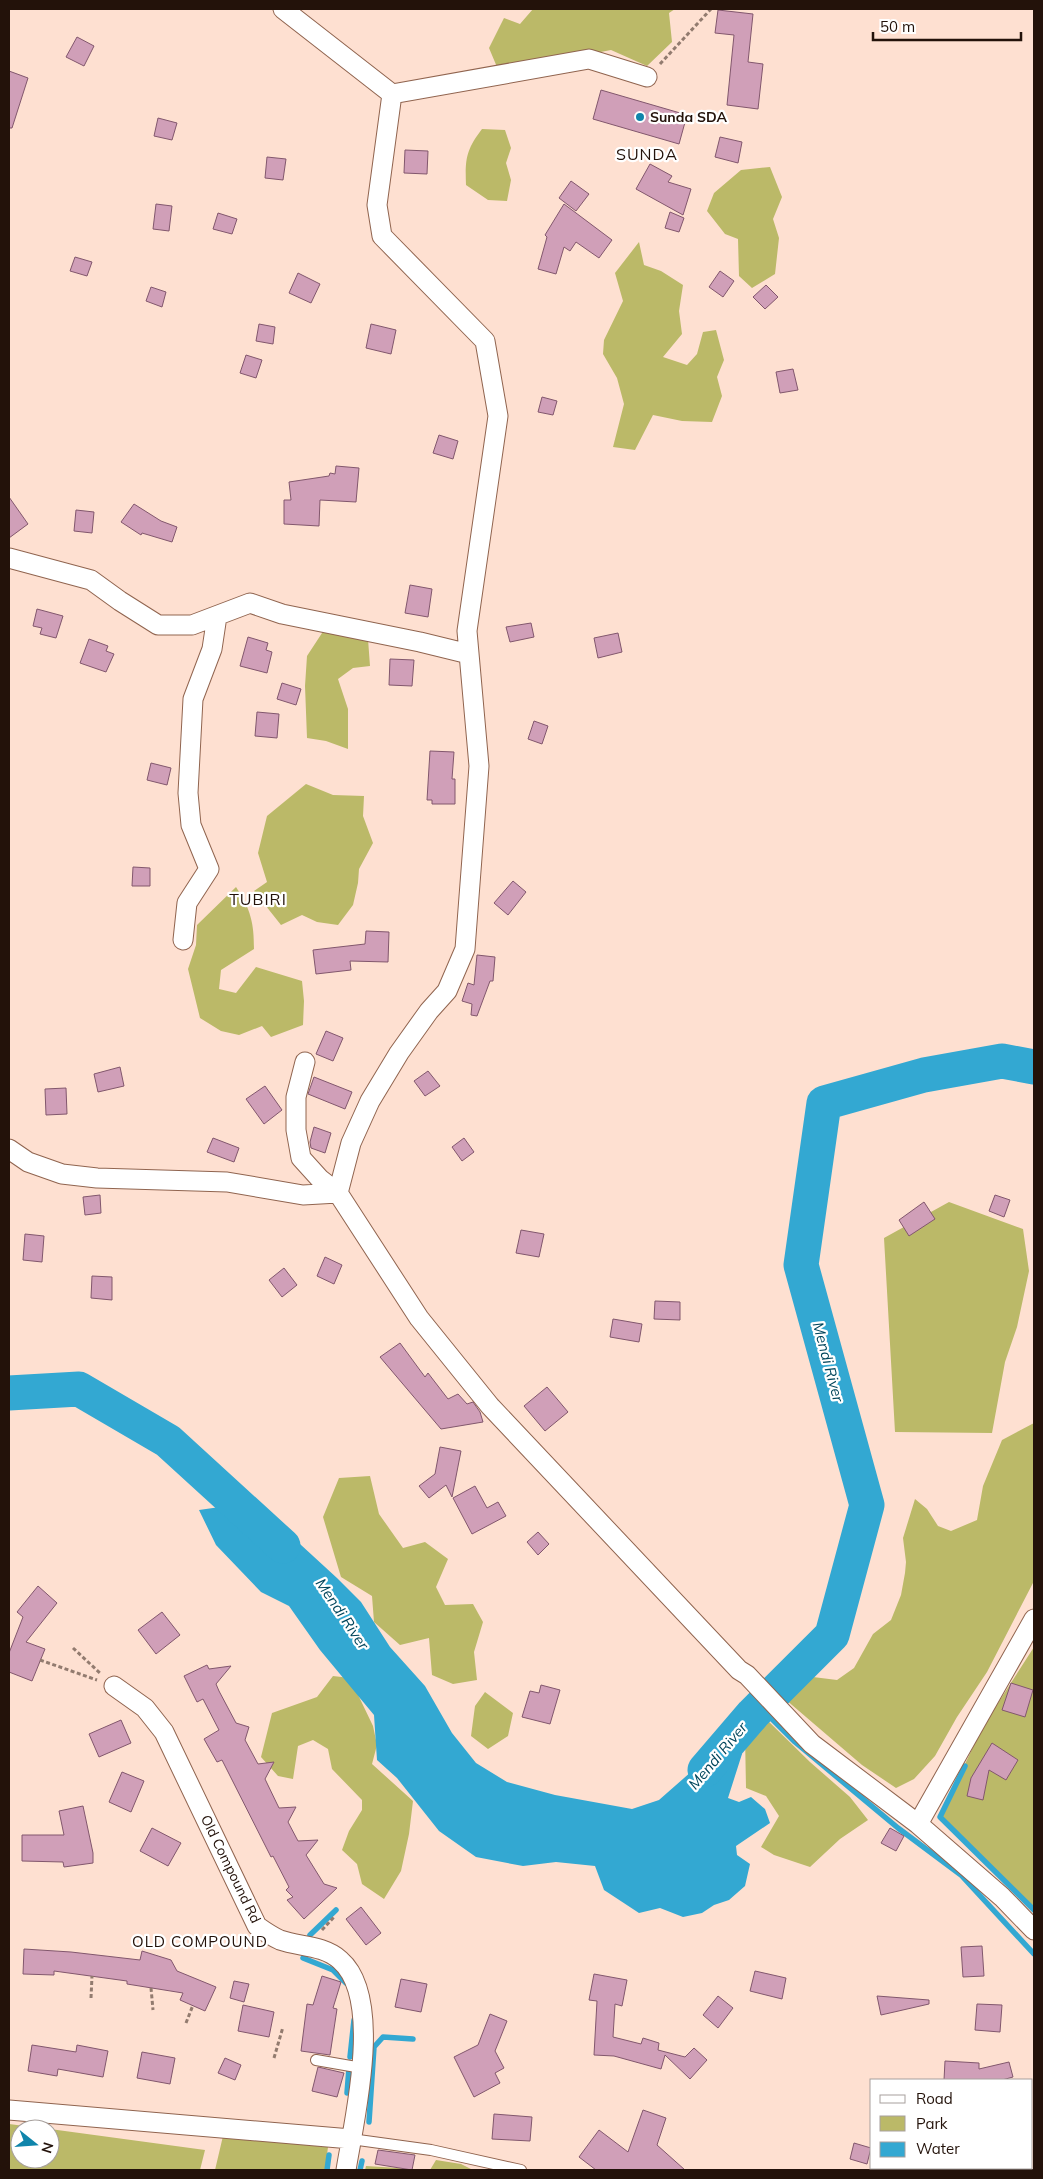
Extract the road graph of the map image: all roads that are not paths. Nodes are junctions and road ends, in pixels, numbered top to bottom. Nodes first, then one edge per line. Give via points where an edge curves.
1 (283, 9) edge
2 (647, 77) road end
3 (392, 94) junction
4 (9, 558) edge
5 (217, 616) junction
6 (470, 654) junction
7 (183, 940) dead end
8 (305, 1062) dead end
9 (9, 1149) edge
10 (338, 1193) junction
11 (1034, 1619) edge
12 (114, 1686) road end
13 (918, 1824) junction
14 (1034, 1930) edge
15 (316, 2060) dead end
16 (362, 2068) junction
17 (9, 2110) edge
18 (351, 2139) junction
19 (346, 2170) edge
20 (522, 2170) edge

1 - 3 street
2 - 3 street via 589,59
3 - 6 street via 377,205 382,236 485,341 498,416 467,631
4 - 5 street via 91,580 158,625 192,625
5 - 6 street via 250,604 282,614
5 - 7 street via 212,649 193,700 188,793 191,825 209,868 187,903
6 - 10 street via 479,766 465,949 447,991 399,1053 370,1101 351,1143
8 - 10 street via 296,1097 296,1130 301,1158
9 - 10 street via 28,1162 62,1174 226,1182 303,1196
10 - 13 street via 419,1318 490,1406 694,1625 812,1744
11 - 13 street
12 - 16 street, Old Compound Rd via 145,1708 164,1732 257,1926 280,1940 328,1952 350,1971 359,1996 362,2020
13 - 14 street via 1002,1897
15 - 16 lane
16 - 18 street, Old Compound Rd
17 - 18 street
18 - 19 street, Old Compound Rd
18 - 20 lane via 432,2150

